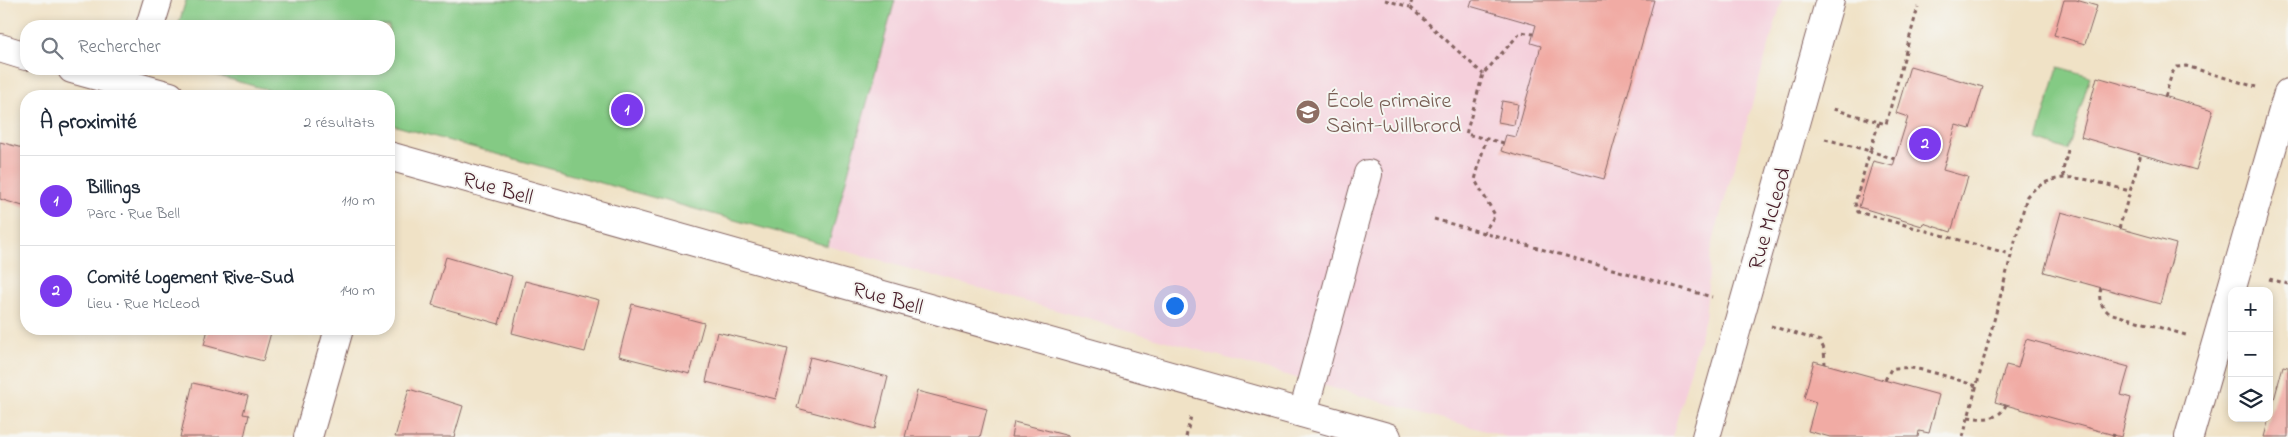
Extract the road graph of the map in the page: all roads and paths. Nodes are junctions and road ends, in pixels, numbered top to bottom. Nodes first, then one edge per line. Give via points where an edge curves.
1 (158, 0) edge
2 (1385, 0) edge
3 (1412, 0) edge
4 (1830, 0) edge
5 (1410, 7) junction
6 (1918, 7) dead end
7 (152, 20) edge
8 (1533, 34) dead end
9 (0, 48) edge
10 (20, 54) edge
11 (1483, 74) junction
12 (119, 75) edge
13 (135, 77) edge
14 (2261, 88) dead end
15 (159, 90) edge
16 (2288, 93) edge
17 (2165, 97) dead end
18 (1833, 109) dead end
19 (1879, 122) junction
20 (1486, 139) junction
21 (1825, 139) dead end
22 (1504, 143) dead end
23 (2068, 150) dead end
24 (1870, 151) junction
25 (2141, 154) dead end
26 (395, 158) edge
27 (1895, 159) dead end
28 (1368, 174) dead end
29 (2064, 177) junction
30 (2130, 191) junction
31 (1434, 219) dead end
32 (2119, 228) dead end
33 (1483, 234) junction
34 (2010, 254) junction
35 (2265, 278) dead end
36 (2288, 284) edge
37 (2101, 288) dead end
38 (1713, 297) dead end
39 (1771, 326) dead end
40 (337, 335) edge
41 (2188, 335) dead end
42 (1825, 364) dead end
43 (1885, 380) dead end
44 (2273, 385) edge
45 (1976, 386) junction
46 (2278, 386) dead end
47 (2006, 405) dead end
48 (1192, 409) dead end
49 (1303, 413) junction
50 (1968, 417) junction
51 (308, 437) edge
52 (1186, 437) edge
53 (1387, 437) edge
54 (1706, 437) edge
55 (1963, 437) edge
56 (2189, 437) edge

1 - 7 street
2 - 5 path
3 - 5 path
4 - 54 street, Rue McLeod
5 - 11 path
6 - 19 path via 1886,124
8 - 11 path via 1521,32
9 - 10 street
11 - 20 path via 1466,134
12 - 13 street
13 - 15 street
14 - 17 path via 2186,66 2177,67 2172,74
16 - 56 street
18 - 19 path
19 - 24 path
20 - 22 path
20 - 33 path via 1475,180 1495,215
21 - 24 path
23 - 29 path
24 - 27 path
24 - 34 path via 1855,203 1858,212
25 - 30 path
26 - 49 street, Rue Bell
28 - 49 street
29 - 30 path
29 - 34 path via 2044,182 2027,196
30 - 32 path
31 - 33 path
33 - 38 path
34 - 45 path
35 - 36 path
37 - 41 path via 2101,306 2109,313
39 - 42 path via 1820,341
40 - 51 street
43 - 45 path via 1892,369 1900,367
44 - 46 path
45 - 50 path
47 - 50 path via 2002,414 1995,417
48 - 52 path
49 - 53 street, Rue Bell
50 - 55 path

